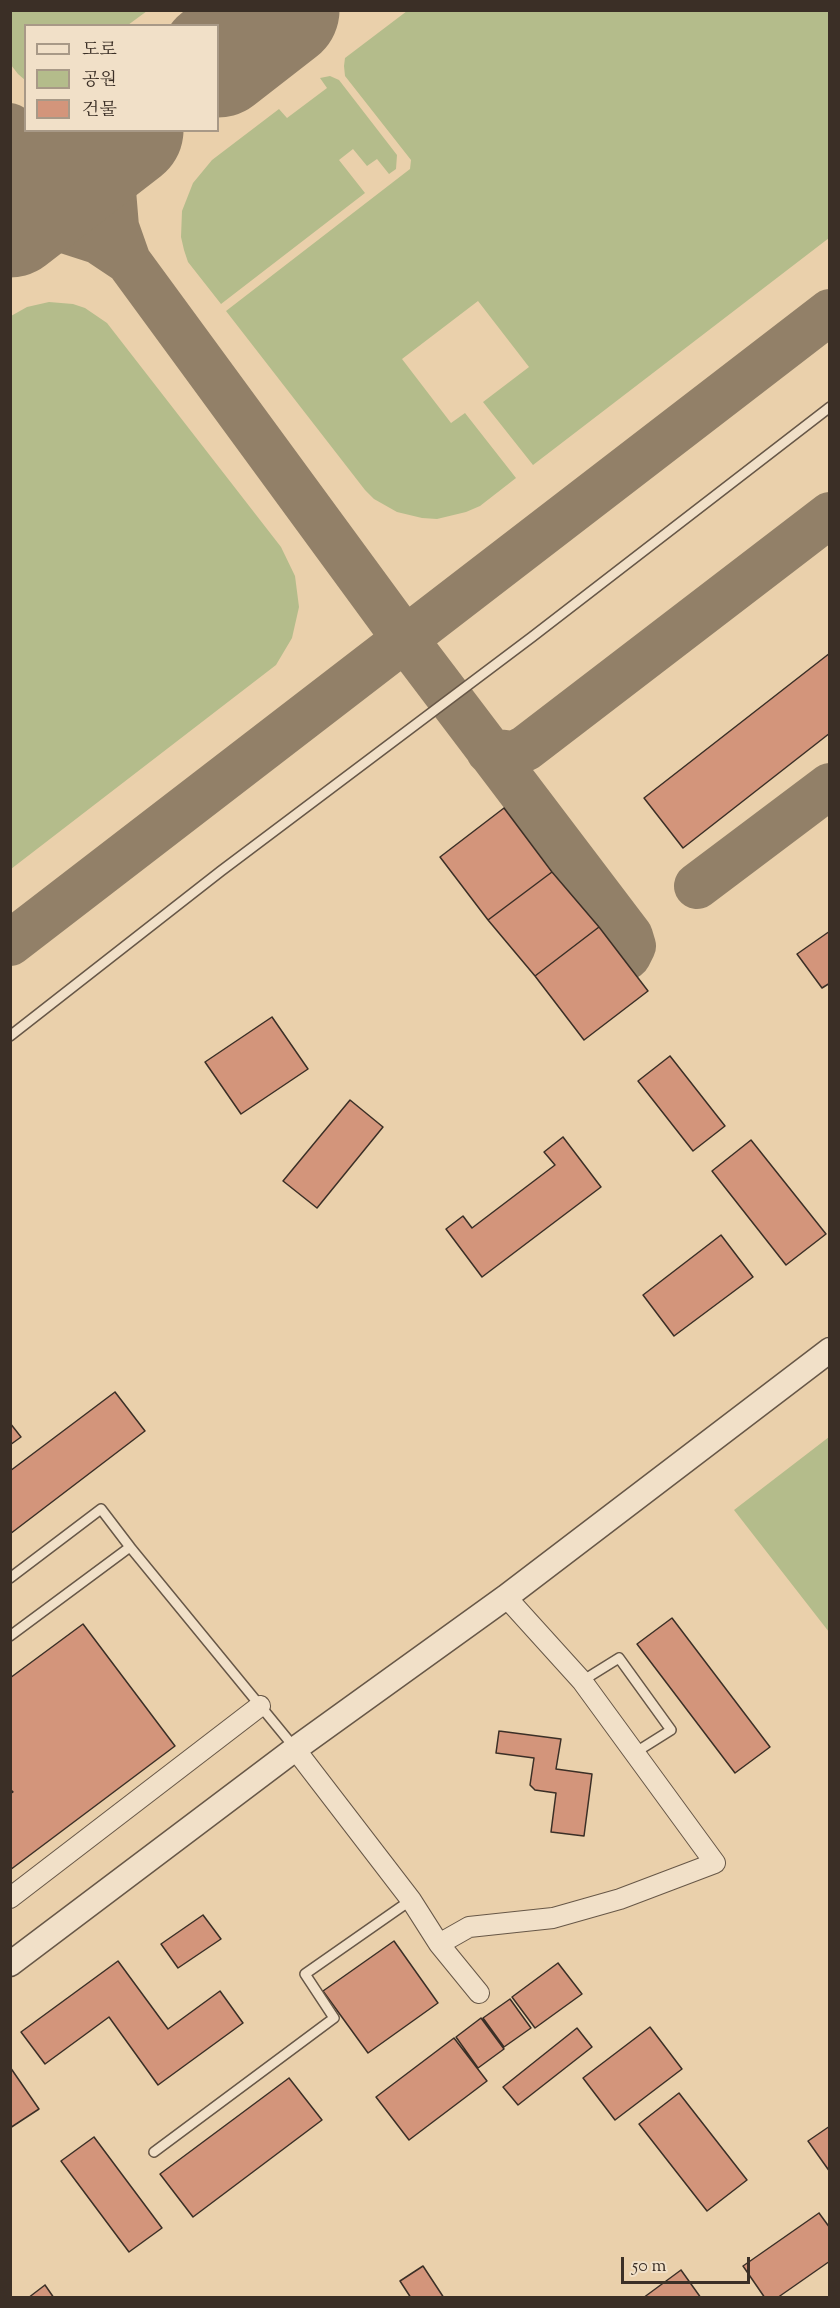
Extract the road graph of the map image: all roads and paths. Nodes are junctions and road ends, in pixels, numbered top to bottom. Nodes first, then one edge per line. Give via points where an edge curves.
1 (830, 407) edge
2 (10, 1036) edge
3 (830, 1350) edge
4 (130, 1546) junction
5 (10, 1578) edge
6 (506, 1597) junction
7 (10, 1636) edge
8 (582, 1681) junction
9 (260, 1707) junction
10 (295, 1749) junction
11 (636, 1752) junction
12 (10, 1898) edge
13 (411, 1900) junction
14 (439, 1944) junction
15 (10, 1964) edge
16 (479, 1994) dead end
17 (154, 2152) dead end

1 - 2 lane
3 - 6 street
4 - 5 lane via 101,1509
4 - 7 lane
4 - 9 lane
6 - 8 street
6 - 10 street
8 - 11 street
8 - 11 lane via 619,1658 671,1730
9 - 10 lane
9 - 12 street
10 - 13 street
10 - 15 street
11 - 14 street via 715,1863 620,1899 553,1918 469,1927
13 - 14 street
13 - 17 lane via 305,1974 334,2018
14 - 16 street

